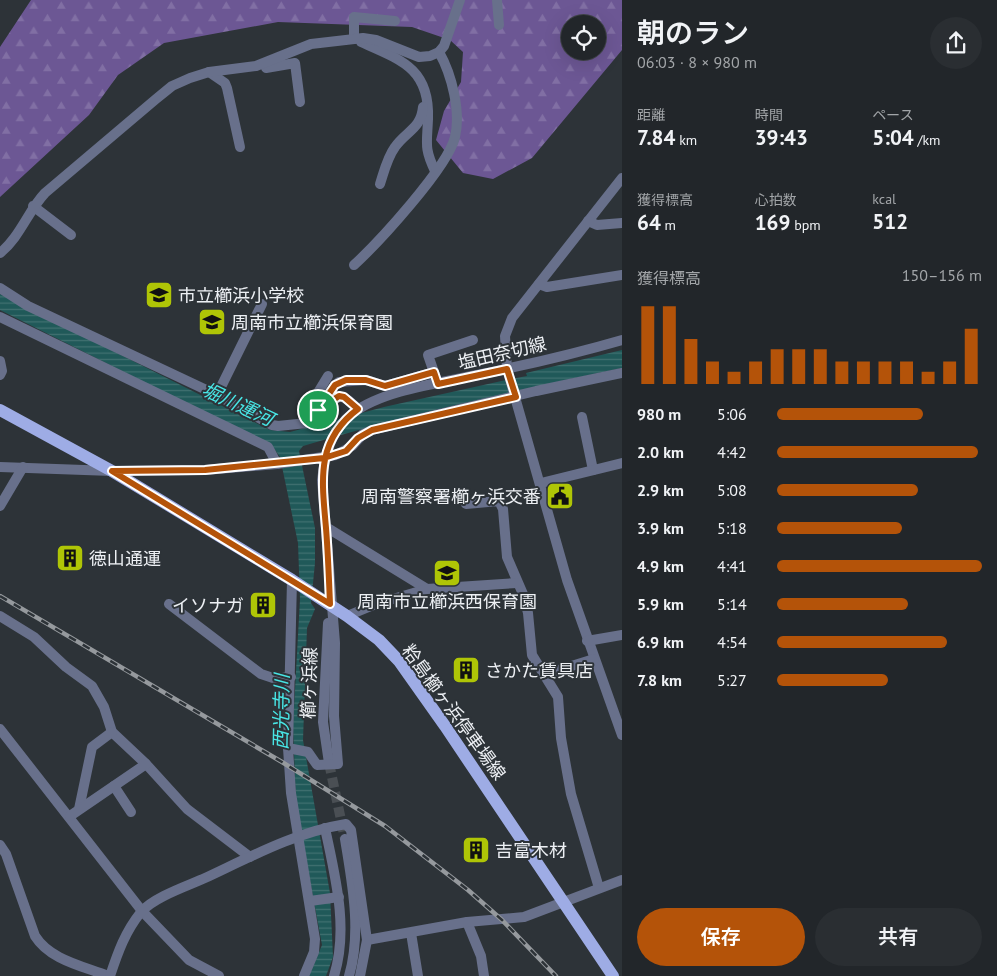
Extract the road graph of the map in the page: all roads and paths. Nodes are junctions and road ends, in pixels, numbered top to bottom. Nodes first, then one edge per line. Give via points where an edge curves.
1 (460, 0) edge
2 (497, 0) edge
3 (395, 21) dead end
4 (499, 25) dead end
5 (354, 39) junction
6 (439, 52) junction
7 (256, 66) junction
8 (209, 72) junction
9 (424, 84) junction
10 (300, 102) dead end
11 (240, 147) dead end
12 (435, 171) junction
13 (622, 178) edge
14 (380, 184) dead end
15 (33, 206) junction
16 (588, 221) junction
17 (622, 223) edge
18 (71, 235) dead end
19 (0, 252) edge
20 (354, 265) dead end
21 (622, 275) edge
22 (539, 284) junction
23 (0, 288) edge
24 (262, 304) dead end
25 (0, 317) edge
26 (473, 340) dead end
27 (622, 340) edge
28 (0, 361) edge
29 (508, 371) junction
30 (434, 372) junction
31 (622, 373) edge
32 (0, 375) edge
33 (328, 376) dead end
34 (438, 384) junction
35 (217, 394) junction
36 (516, 395) junction
37 (0, 410) edge
38 (318, 410) junction
39 (355, 412) junction
40 (582, 417) dead end
41 (324, 458) junction
42 (622, 463) edge
43 (277, 464) junction
44 (0, 467) edge
45 (23, 467) junction
46 (593, 470) junction
47 (112, 471) junction
48 (541, 483) junction
49 (466, 504) dead end
50 (0, 506) edge
51 (326, 527) junction
52 (292, 580) junction
53 (517, 583) junction
54 (427, 589) junction
55 (169, 604) dead end
56 (330, 604) junction
57 (0, 616) edge
58 (348, 616) junction
59 (622, 635) edge
60 (588, 641) junction
61 (594, 659) junction
62 (546, 674) junction
63 (291, 677) junction
64 (618, 716) edge
65 (0, 729) edge
66 (112, 732) junction
67 (622, 735) edge
68 (288, 748) junction
69 (329, 763) tunnel mouth
70 (146, 764) junction
71 (114, 786) junction
72 (79, 810) junction
73 (132, 812) dead end
74 (70, 816) junction
75 (325, 828) junction
76 (297, 836) junction
77 (345, 838) tunnel mouth
78 (0, 845) edge
79 (250, 857) junction
80 (622, 880) edge
81 (599, 888) junction
82 (339, 897) junction
83 (310, 901) junction
84 (564, 903) junction
85 (142, 911) junction
86 (467, 922) junction
87 (411, 933) junction
88 (367, 940) junction
89 (358, 964) junction
90 (109, 976) edge
91 (219, 976) edge
92 (304, 976) edge
93 (334, 976) edge
94 (349, 976) edge
95 (360, 976) edge
96 (418, 976) edge
97 (484, 976) edge
98 (613, 976) edge

1 - 6 street via 450,34
2 - 4 street
3 - 5 street via 354,17
5 - 6 street via 376,40 419,57
5 - 7 street via 311,44
5 - 9 street via 416,72
6 - 12 street via 453,93 457,127 455,140
7 - 8 street
7 - 10 street via 262,69 295,63
8 - 11 street via 225,83
8 - 15 street via 167,90 45,192
9 - 12 street via 428,106 426,148
9 - 14 street via 420,95 423,107 420,122 394,149
12 - 20 street via 423,189
13 - 16 street
15 - 18 street
15 - 19 street via 16,237
16 - 17 street via 597,225
16 - 22 street
21 - 22 street via 548,286
22 - 29 street via 507,328
23 - 35 street via 37,310
24 - 35 street
25 - 43 street via 268,447
26 - 30 street via 428,355
27 - 29 street, 塩田奈切線
28 - 32 street
29 - 34 street, 塩田奈切線
29 - 36 street
30 - 34 street
30 - 38 street via 385,386 366,380 346,380 335,385
31 - 36 street
33 - 38 street via 314,399
34 - 39 street, 塩田奈切線 via 400,393
35 - 38 street via 278,426 307,423
36 - 41 street via 372,430 358,438 346,451
36 - 48 street
37 - 47 main road, 粭島櫛ヶ浜停車場線
38 - 39 street via 339,396 344,397
39 - 41 street via 331,440
40 - 46 street
41 - 43 street
41 - 51 street via 322,480
42 - 46 street
43 - 47 street via 205,470
44 - 45 street
45 - 47 street
45 - 50 street
46 - 48 street
47 - 52 main road, 粭島櫛ヶ浜停車場線
48 - 60 street
49 - 53 street via 499,501 503,509 507,557
51 - 54 street
51 - 56 street
52 - 56 main road, 粭島櫛ヶ浜停車場線
52 - 63 street
53 - 54 street
53 - 62 street via 528,613 532,655
54 - 58 street
55 - 63 street via 261,674 273,678
56 - 58 main road, 粭島櫛ヶ浜停車場線
56 - 68 street via 335,643 334,716 338,764 317,765 308,752
56 - 69 street, 櫛ヶ浜線 via 323,722
57 - 66 street via 34,636 66,667 92,686 104,707
58 - 84 main road, 粭島櫛ヶ浜停車場線 via 379,640 399,661
59 - 60 street
60 - 61 street
61 - 62 street
61 - 64 street
62 - 81 street via 558,697 571,794
63 - 68 street
64 - 67 street
65 - 74 street
66 - 70 street
66 - 72 street via 92,747
68 - 76 street
70 - 71 street
70 - 79 street via 187,809
71 - 72 street
71 - 73 street
72 - 74 street
74 - 85 street
75 - 76 street
75 - 82 street
75 - 88 street via 346,824 351,830
76 - 79 street
76 - 83 street
77 - 89 street via 355,903
78 - 90 street via 35,936 42,946 53,955
79 - 85 street via 179,888
80 - 81 street
81 - 84 street
82 - 83 street
82 - 93 street via 339,950
83 - 92 street via 314,952
84 - 86 street via 524,916
84 - 98 main road, 粭島櫛ヶ浜停車場線
85 - 90 street via 127,930
85 - 91 street via 189,960
86 - 87 street
86 - 97 street via 481,956
87 - 88 street
87 - 96 street
88 - 89 street
89 - 94 street
89 - 95 street

